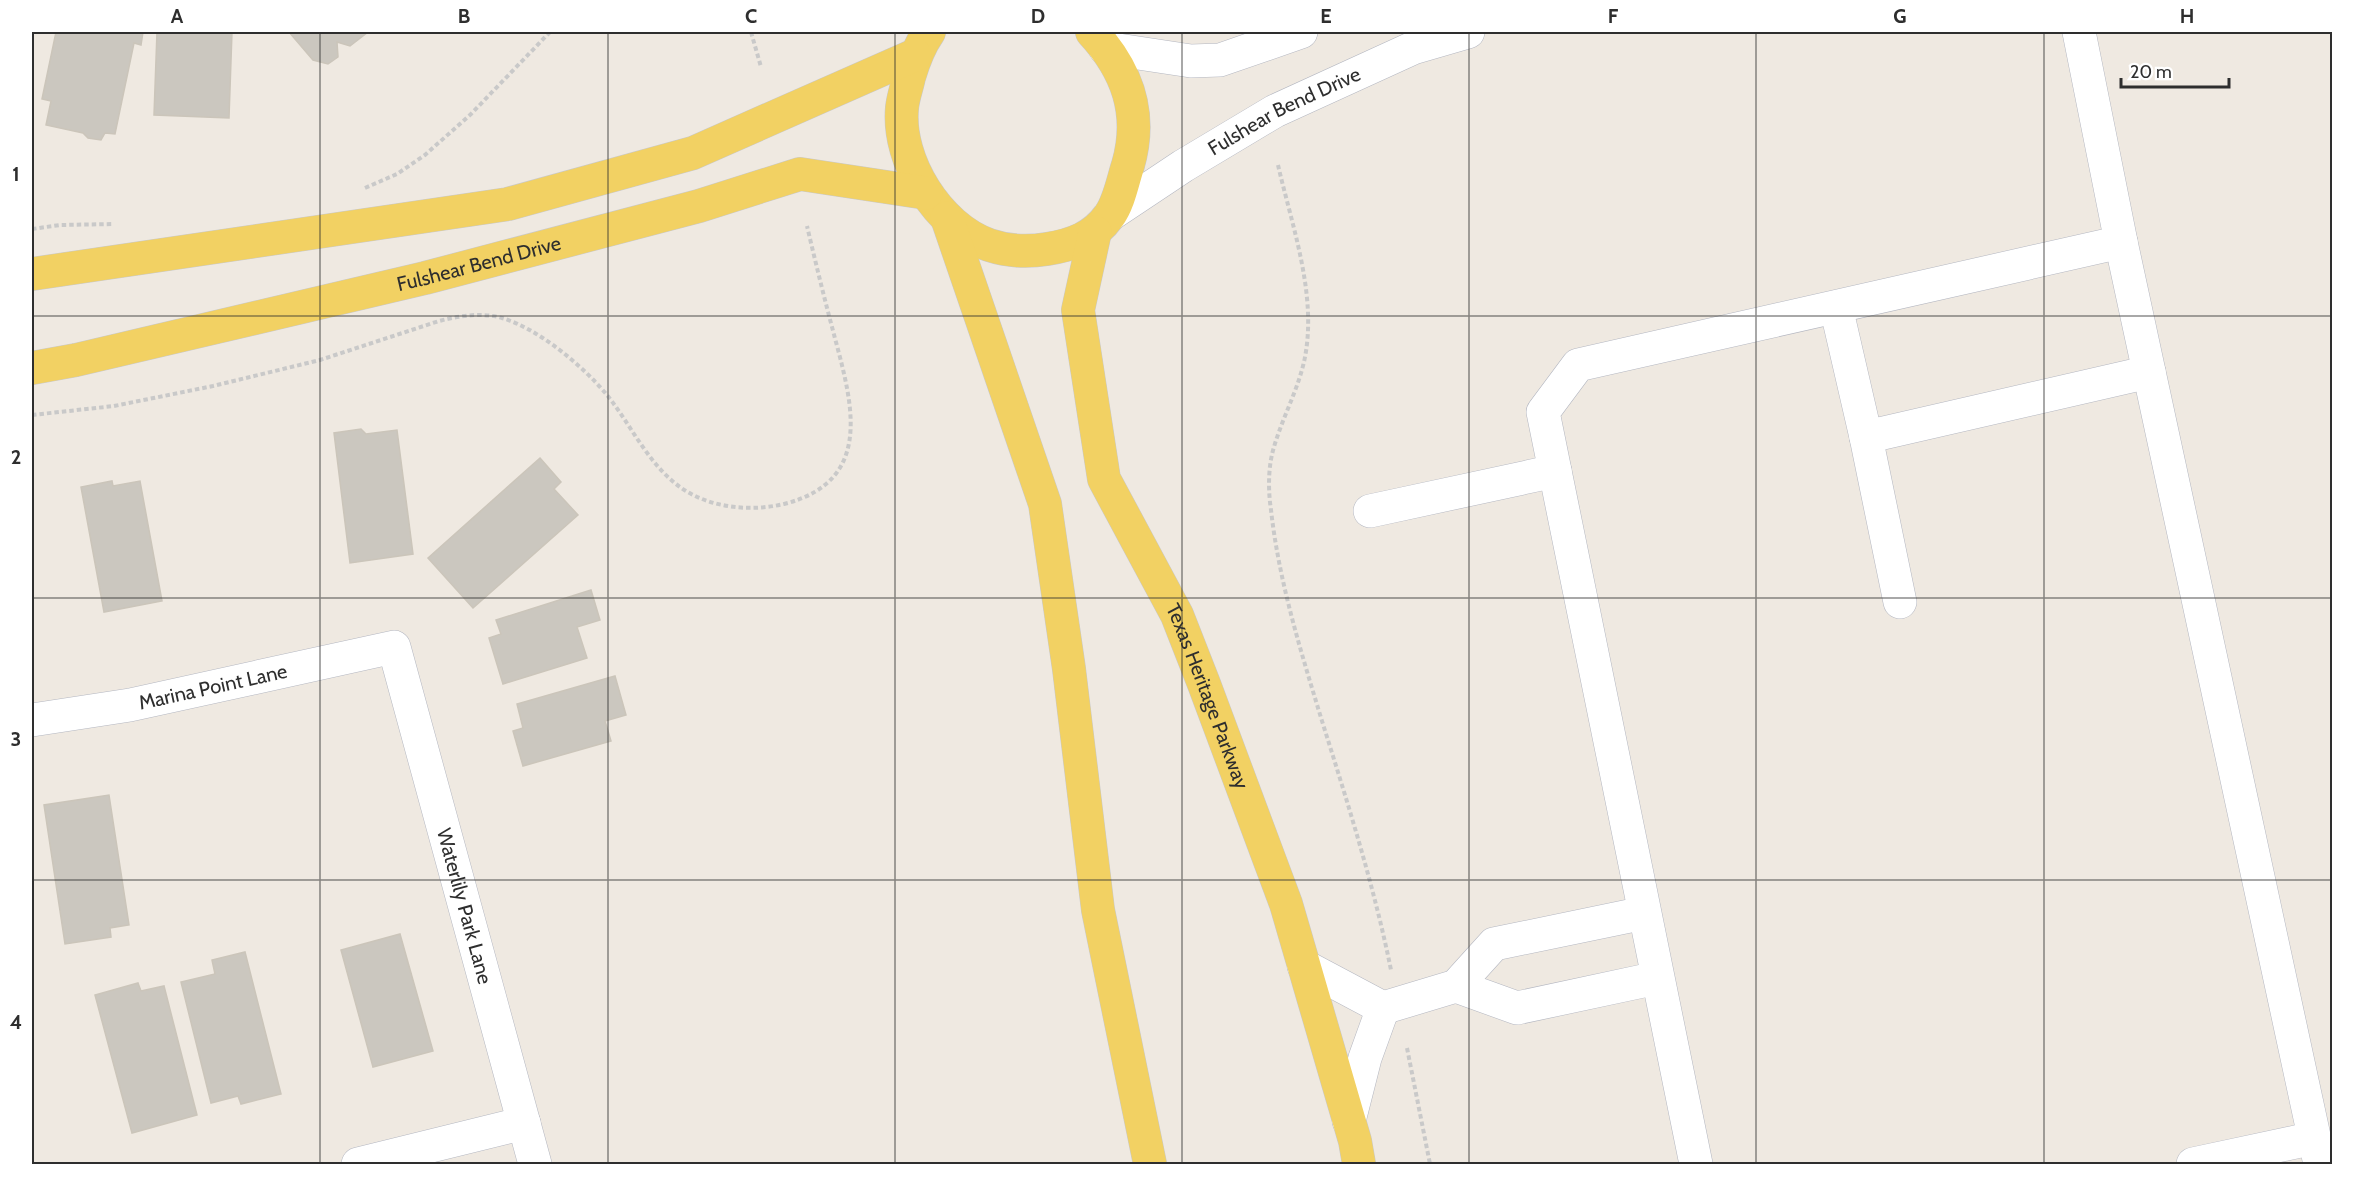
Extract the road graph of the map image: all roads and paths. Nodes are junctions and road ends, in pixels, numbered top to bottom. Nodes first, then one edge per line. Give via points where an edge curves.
1 (550, 32) edge
2 (751, 32) edge
3 (1301, 32) edge
4 (1468, 32) edge
5 (2079, 32) edge
6 (1096, 36) edge
7 (922, 43) edge
8 (761, 68) dead end
9 (1278, 165) dead end
10 (355, 190) dead end
11 (926, 193) junction
12 (947, 218) junction
13 (1103, 223) junction
14 (125, 224) dead end
15 (807, 226) dead end
16 (32, 229) edge
17 (2121, 242) junction
18 (32, 274) edge
19 (1836, 307) junction
20 (32, 368) edge
21 (2149, 372) junction
22 (32, 415) edge
23 (1866, 437) junction
24 (1554, 471) junction
25 (1370, 511) dead end
26 (1900, 602) dead end
27 (394, 647) joint
28 (32, 720) edge
29 (1340, 781) dead end
30 (1644, 913) junction
31 (1304, 966) junction
32 (1657, 978) junction
33 (1456, 986) junction
34 (1383, 1008) junction
35 (1349, 1121) junction
36 (524, 1123) junction
37 (2317, 1151) edge
38 (358, 1164) edge
39 (536, 1164) edge
40 (1150, 1164) edge
41 (1359, 1164) edge
42 (1696, 1164) edge
43 (2193, 1164) edge

1 - 10 path via 471,114 425,155 397,174
2 - 8 path
3 - 6 street via 1220,60 1191,60
4 - 13 street, Fulshear Bend Drive via 1413,48 1275,111 1183,166
5 - 17 street
6 - 13 main road, Texas Heritage Parkway via 1123,75 1133,106 1129,162
7 - 11 main road via 902,109 907,150
7 - 18 main road via 693,153 508,204
9 - 29 path via 1309,317 1301,376 1274,447 1270,509 1297,639
11 - 12 main road
11 - 20 main road, Fulshear Bend Drive via 800,174 699,206 425,278
12 - 13 main road via 980,241 1012,250 1063,247
12 - 40 main road via 1045,504 1098,910
13 - 31 main road, Texas Heritage Parkway via 1078,310 1104,479 1177,615 1286,904
14 - 16 path
15 - 22 path via 850,394 852,429 844,460 833,478 818,491 769,508 706,502 679,486 653,460 606,394 565,353 502,318 481,315 449,318 320,360 213,386 114,406
17 - 19 street
17 - 21 street
19 - 23 street
19 - 24 street via 1578,365 1543,412
21 - 23 street
21 - 37 street
23 - 26 street
24 - 25 street
24 - 30 street
27 - 28 street, Marina Point Lane via 130,705
27 - 36 street, Waterlily Park Lane
30 - 32 street
30 - 33 street via 1494,944
31 - 34 street
31 - 35 main road, Texas Heritage Parkway
32 - 33 street via 1517,1008
32 - 42 street
33 - 34 street
34 - 35 street
35 - 41 main road, Texas Heritage Parkway
36 - 38 street
36 - 39 street, Waterlily Park Lane
37 - 43 street

